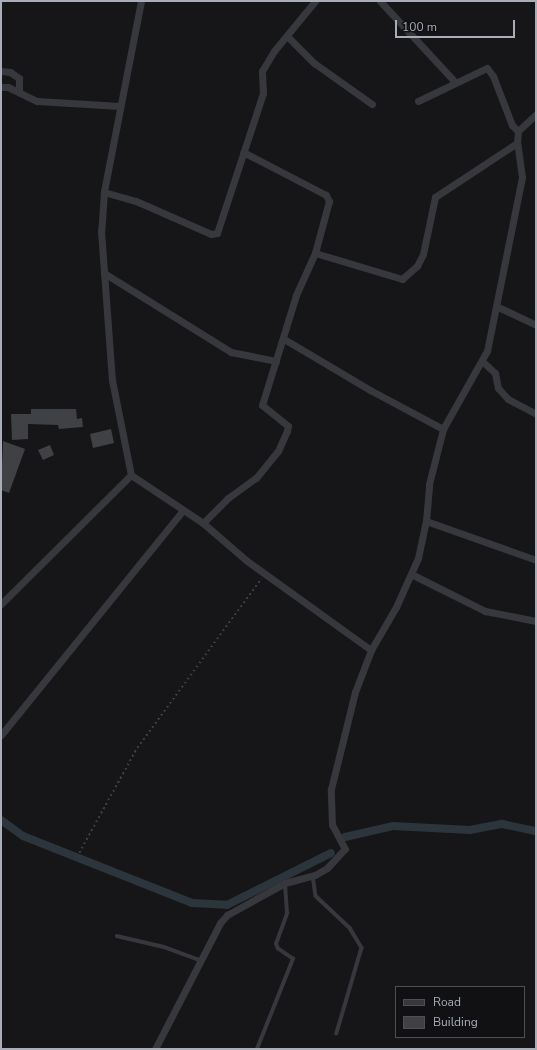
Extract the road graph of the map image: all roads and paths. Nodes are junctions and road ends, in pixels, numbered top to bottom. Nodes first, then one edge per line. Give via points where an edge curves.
1 (315, 1) edge
2 (380, 1) edge
3 (139, 2) edge
4 (288, 37) junction
5 (1, 71) edge
6 (455, 82) junction
7 (1, 87) edge
8 (19, 92) junction
9 (418, 101) dead end
10 (372, 104) dead end
11 (120, 106) junction
12 (536, 114) edge
13 (518, 131) junction
14 (517, 143) junction
15 (243, 152) junction
16 (104, 192) junction
17 (315, 253) junction
18 (104, 273) junction
19 (498, 307) junction
20 (536, 325) edge
21 (284, 339) junction
22 (276, 361) junction
23 (482, 361) junction
24 (536, 414) edge
25 (443, 429) junction
26 (131, 475) junction
27 (183, 510) junction
28 (426, 521) junction
29 (203, 523) junction
30 (536, 560) edge
31 (266, 573) junction
32 (411, 574) junction
33 (1, 604) edge
34 (536, 621) edge
35 (371, 650) junction
36 (1, 735) edge
37 (79, 853) dead end
38 (313, 875) junction
39 (286, 883) junction
40 (117, 936) dead end
41 (199, 960) junction
42 (337, 1033) dead end
43 (155, 1049) edge
44 (257, 1049) edge

1 - 4 street
2 - 6 street
3 - 11 street
4 - 10 street via 314,63
4 - 15 street via 274,51 262,71 263,93
5 - 8 street via 10,72 19,78
6 - 9 street
6 - 13 street via 479,69 487,68 491,71 512,125
7 - 8 street
8 - 11 street via 37,101
11 - 16 street
12 - 13 street
13 - 14 street
14 - 17 street via 435,198 423,254 417,266 402,279
14 - 19 street via 522,177
15 - 16 street via 217,233 211,234 136,201
15 - 17 street via 326,195 329,201
16 - 18 street via 101,231
17 - 21 street via 296,295
18 - 22 street via 231,352
18 - 26 street via 112,380
19 - 20 street
19 - 23 street
21 - 22 street
21 - 25 street via 370,390
22 - 29 street via 262,405 288,426 278,451 256,478 228,498
23 - 24 street via 494,373 498,388 508,399
23 - 25 street
25 - 28 street via 428,484
26 - 27 street
26 - 33 street
27 - 29 street
27 - 36 street
28 - 30 street
28 - 32 street via 418,558
29 - 31 street via 247,561
31 - 35 street
31 - 37 path via 137,748
32 - 34 street via 485,611
32 - 35 street
35 - 38 street via 355,692 331,789 332,825 345,849 327,868
38 - 39 street
38 - 42 lane via 316,896 350,928 362,948
39 - 41 street via 227,915 212,935
39 - 44 lane via 287,914 276,944 278,949 293,959
40 - 41 lane via 164,947
41 - 43 street

